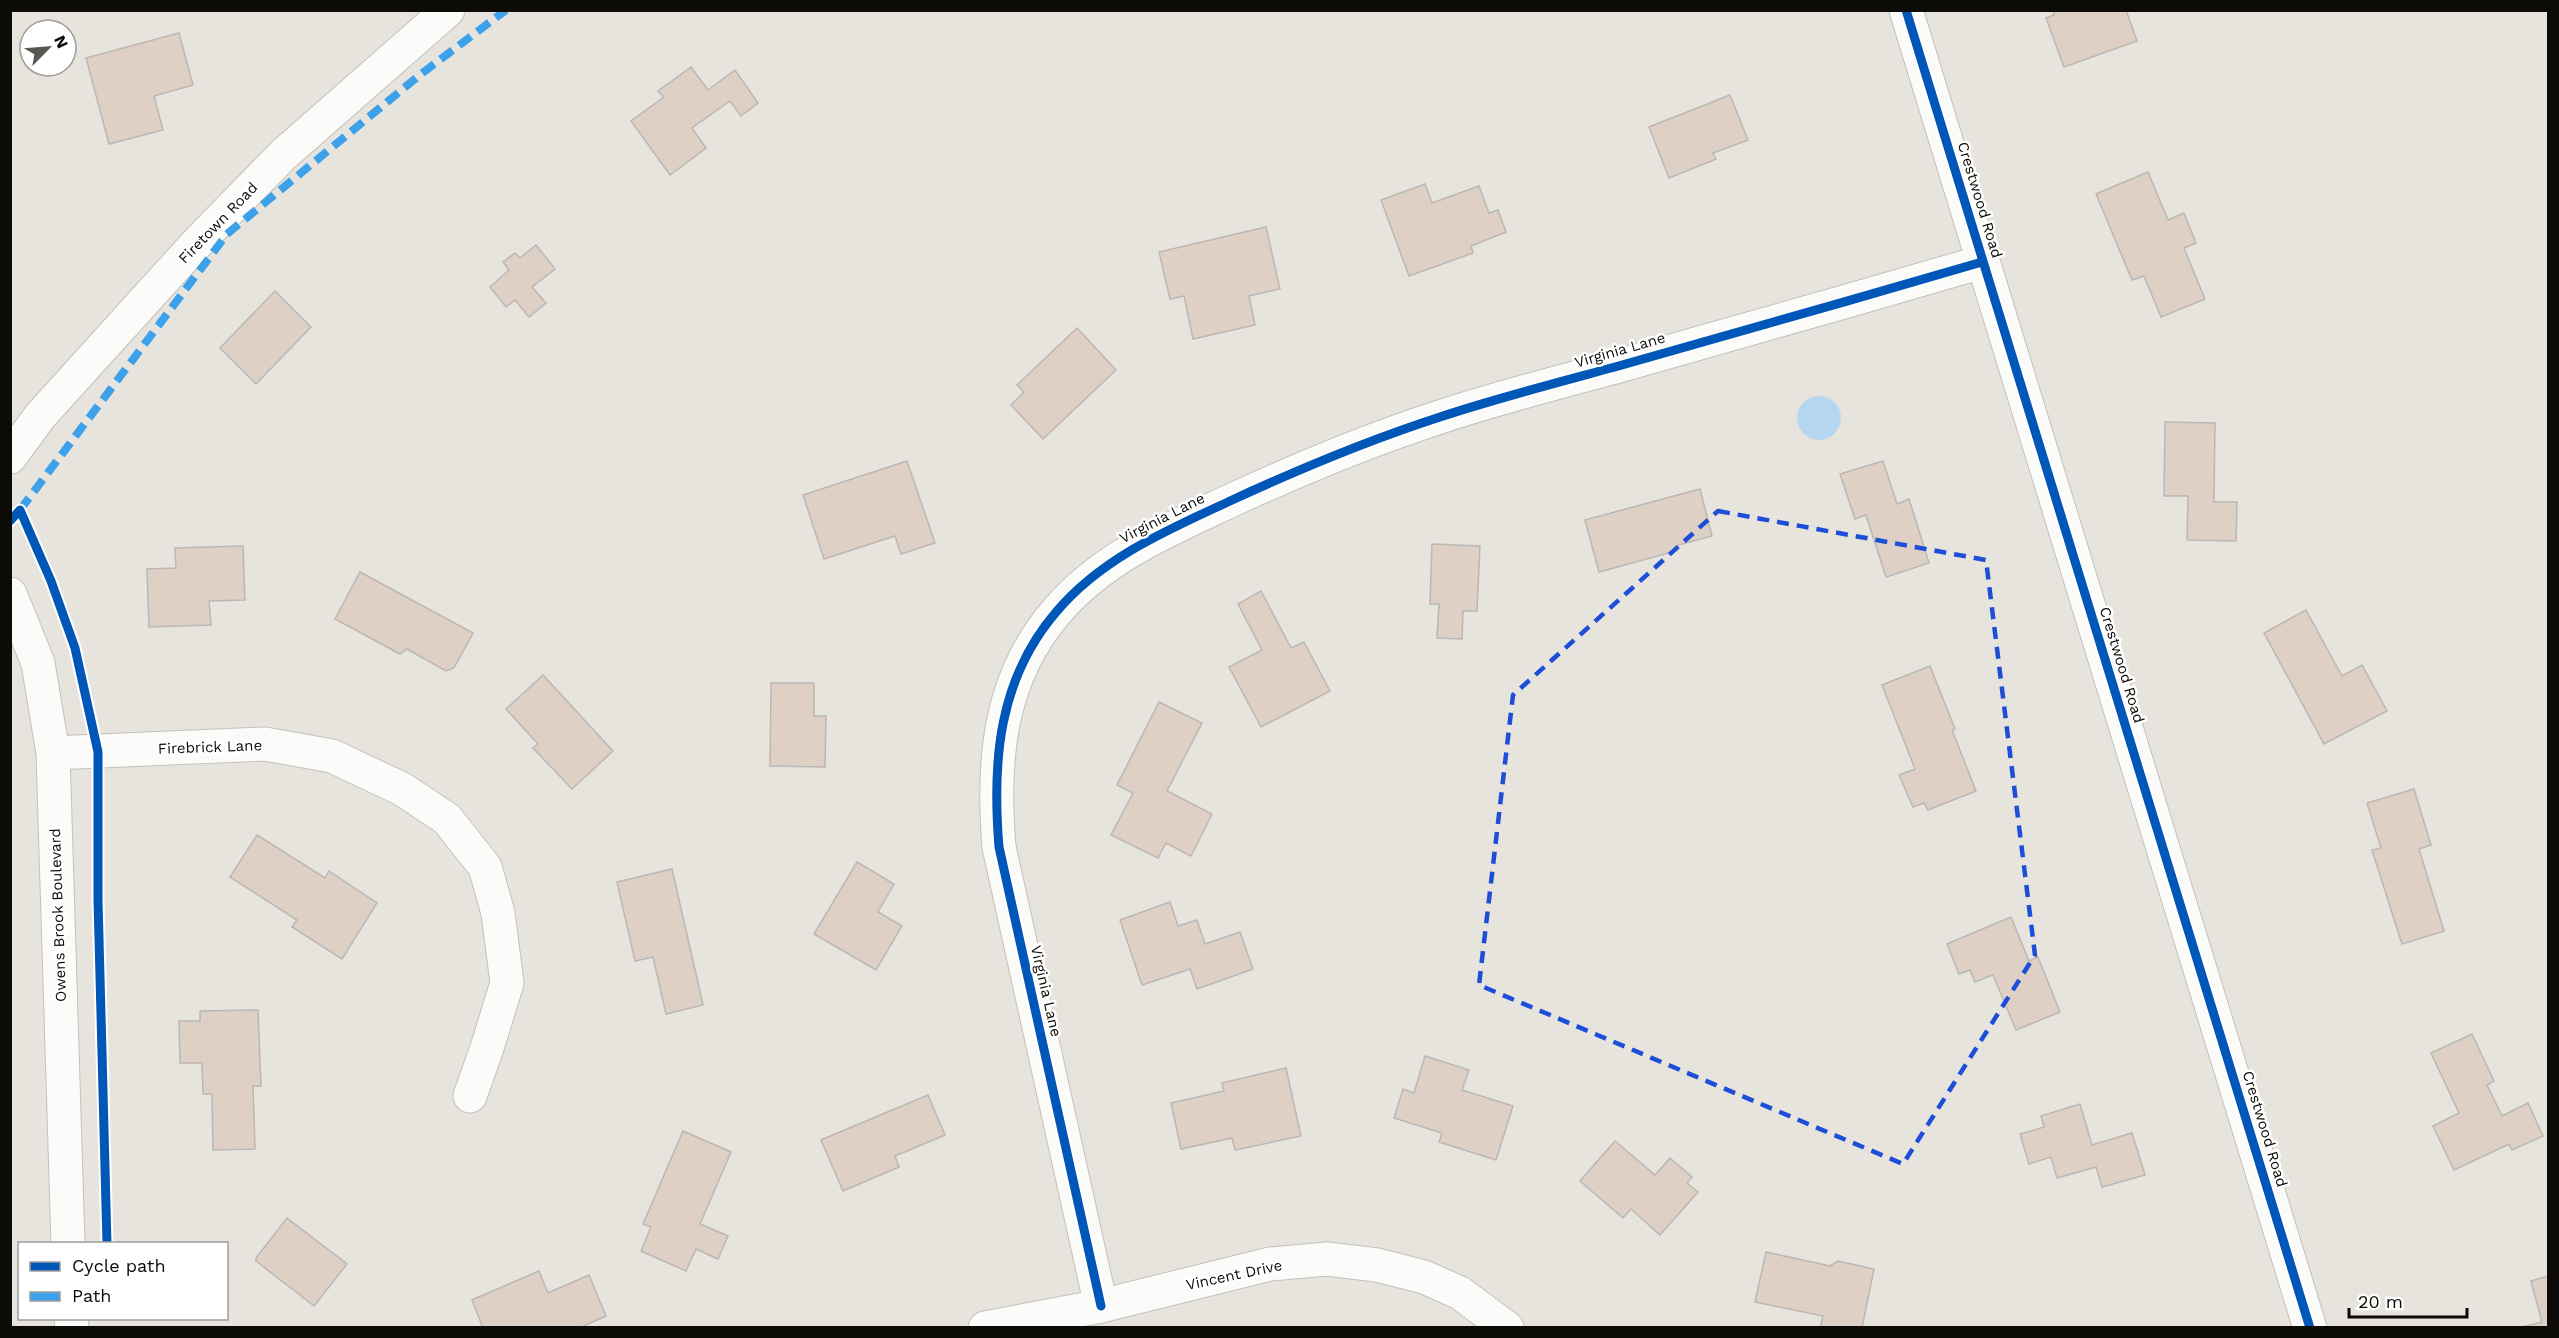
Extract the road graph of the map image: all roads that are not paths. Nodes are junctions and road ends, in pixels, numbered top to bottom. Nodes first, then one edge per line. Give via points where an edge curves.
1 (448, 10) edge
2 (1906, 10) edge
3 (1982, 262) junction
4 (10, 457) edge
5 (10, 594) edge
6 (53, 753) junction
7 (470, 1096) dead end
8 (68, 1242) edge
9 (1101, 1306) junction
10 (985, 1328) edge
11 (1507, 1328) edge
12 (2310, 1328) edge

1 - 4 street, Firetown Road via 283,155 41,414
2 - 3 street, Crestwood Road
3 - 9 street, Virginia Lane via 1438,417 1284,476 1147,540 1089,580 1057,611 1028,652 1008,699 999,735 995,803 999,847
3 - 12 street, Crestwood Road
5 - 6 street, Owens Brook Boulevard via 38,663
6 - 7 street, Firebrick Lane via 265,744 332,756 402,789 447,819 485,867 498,913 507,983
6 - 8 street, Owens Brook Boulevard
9 - 10 street, Vincent Drive
9 - 11 street, Vincent Drive via 1270,1264 1328,1260 1377,1264 1424,1277 1460,1293

